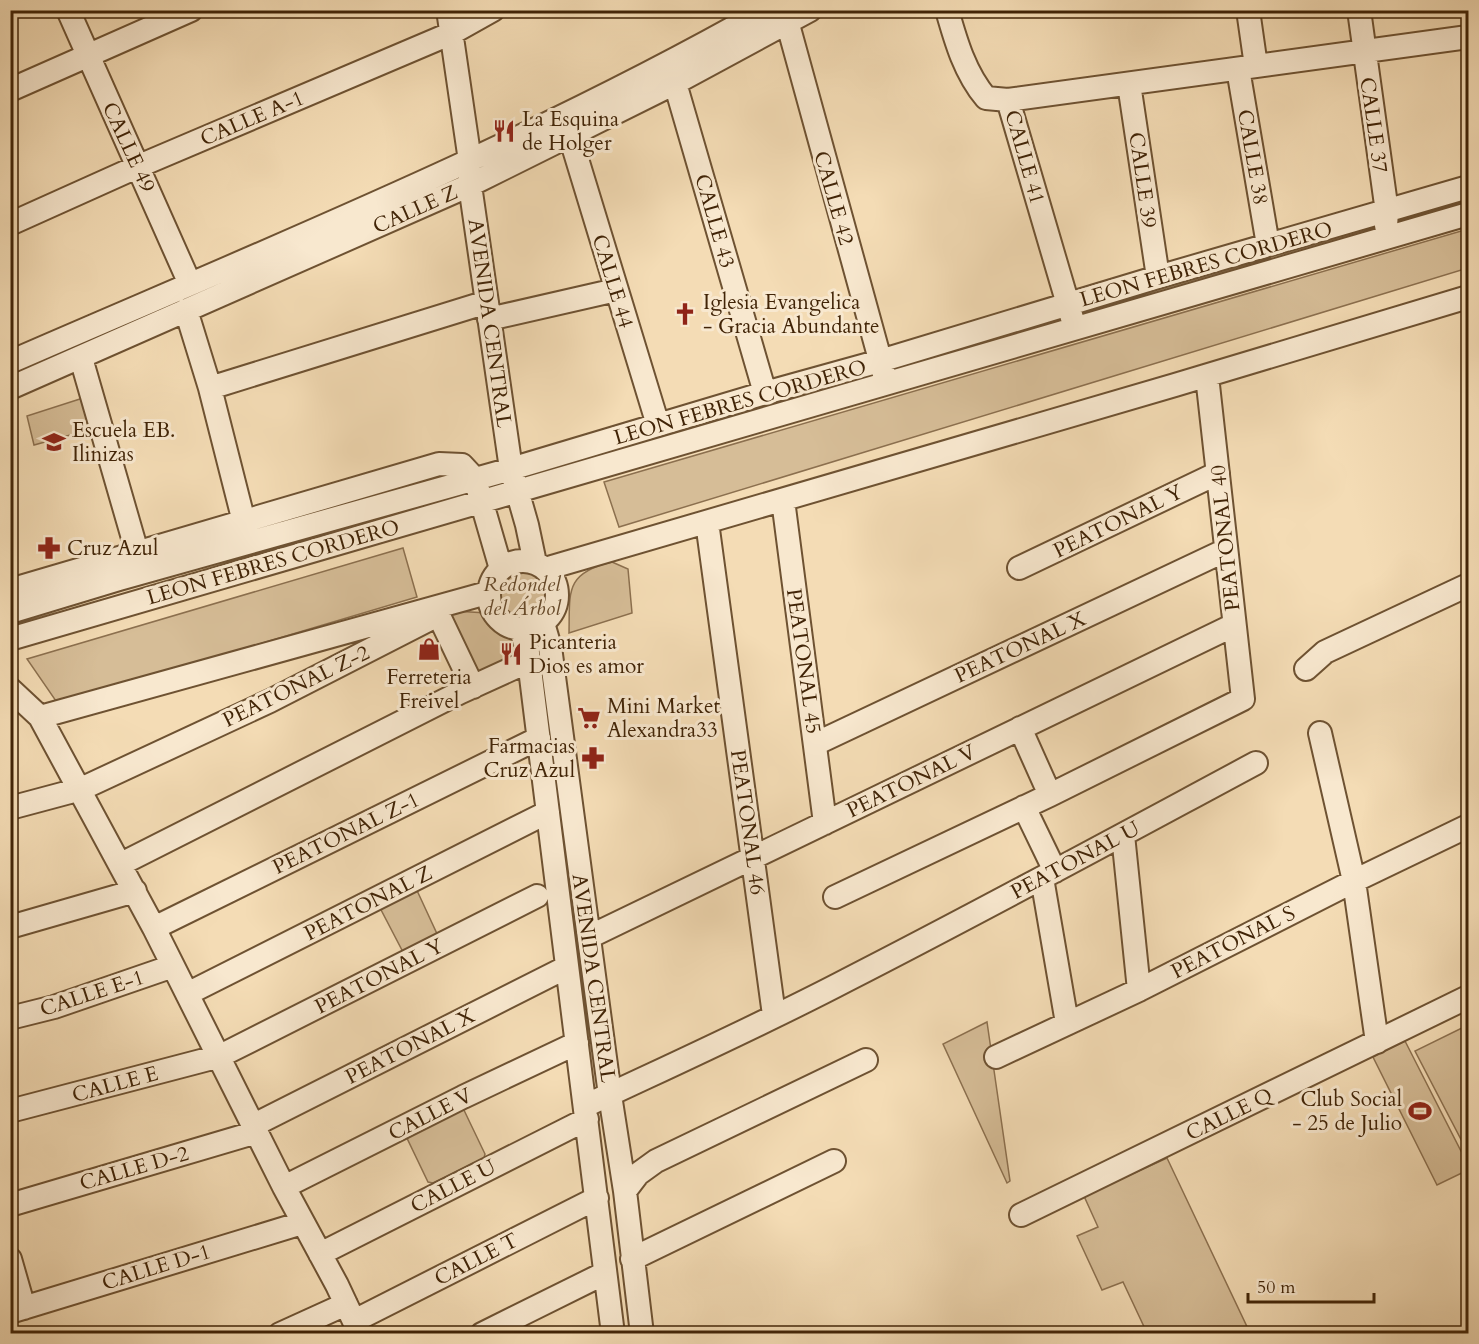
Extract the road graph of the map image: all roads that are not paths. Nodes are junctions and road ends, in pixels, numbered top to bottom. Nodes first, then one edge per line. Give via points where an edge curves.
1 (68, 10) edge
2 (191, 10) edge
3 (448, 10) edge
4 (493, 10) edge
5 (765, 10) edge
6 (810, 10) edge
7 (947, 10) edge
8 (1248, 10) edge
9 (1359, 10) edge
10 (785, 17) edge
11 (452, 33) junction
12 (1468, 37) edge
13 (1364, 51) junction
14 (87, 56) junction
15 (1247, 67) junction
16 (675, 83) junction
17 (1129, 84) junction
18 (10, 90) edge
19 (1008, 100) junction
20 (570, 136) junction
21 (470, 161) junction
22 (139, 166) junction
23 (470, 185) junction
24 (1468, 188) edge
25 (1387, 212) junction
26 (1468, 214) edge
27 (10, 224) edge
28 (1385, 239) junction
29 (1268, 245) junction
30 (1158, 277) junction
31 (190, 284) junction
32 (616, 290) junction
33 (1468, 297) edge
34 (1068, 304) junction
35 (186, 310) junction
36 (488, 310) junction
37 (1075, 328) junction
38 (81, 358) junction
39 (880, 361) junction
40 (10, 363) edge
41 (1207, 376) junction
42 (887, 384) junction
43 (10, 388) edge
44 (210, 388) junction
45 (765, 393) junction
46 (658, 425) junction
47 (1218, 473) junction
48 (476, 479) junction
49 (514, 480) junction
50 (783, 500) junction
51 (482, 501) junction
52 (290, 520) junction
53 (244, 522) junction
54 (707, 522) junction
55 (215, 541) junction
56 (1226, 550) junction
57 (126, 563) junction
58 (540, 566) junction
59 (1019, 568) dead end
60 (501, 569) junction
61 (1468, 585) edge
62 (10, 590) edge
63 (488, 593) junction
64 (10, 612) edge
65 (543, 623) junction
66 (1234, 626) junction
67 (521, 630) junction
68 (10, 639) edge
69 (529, 661) junction
70 (1306, 669) dead end
71 (473, 687) junction
72 (10, 689) edge
73 (40, 717) junction
74 (1020, 728) junction
75 (1320, 733) dead end
76 (539, 738) junction
77 (815, 744) junction
78 (1256, 763) dead end
79 (81, 789) junction
80 (1050, 795) junction
81 (1024, 807) junction
82 (10, 808) edge
83 (548, 812) junction
84 (825, 823) junction
85 (1468, 826) edge
86 (1123, 834) junction
87 (753, 858) junction
88 (121, 864) junction
89 (1048, 875) junction
90 (1354, 881) junction
91 (135, 891) junction
92 (537, 896) dead end
93 (835, 897) dead end
94 (10, 927) edge
95 (154, 928) junction
96 (589, 937) junction
97 (173, 966) junction
98 (567, 967) junction
99 (1139, 990) junction
100 (187, 994) junction
101 (1468, 997) edge
102 (774, 1016) junction
103 (10, 1018) edge
104 (1067, 1023) junction
105 (1377, 1042) junction
106 (577, 1043) junction
107 (220, 1056) junction
108 (996, 1057) dead end
109 (866, 1060) dead end
110 (609, 1095) junction
111 (10, 1111) edge
112 (586, 1112) junction
113 (255, 1129) junction
114 (834, 1161) dead end
115 (284, 1187) junction
116 (625, 1191) junction
117 (597, 1198) junction
118 (10, 1205) edge
119 (1021, 1215) dead end
120 (302, 1223) junction
121 (320, 1254) junction
122 (10, 1259) edge
123 (632, 1259) junction
124 (605, 1273) junction
125 (17, 1310) edge
126 (354, 1320) edge
127 (280, 1334) edge
128 (482, 1334) edge
129 (613, 1334) edge
130 (642, 1334) edge

1 - 14 street, CALLE 49
2 - 14 street
3 - 11 street, AVENIDA CENTRAL
4 - 11 street, CALLE A-1
5 - 21 street, CALLE Z via 584,107
6 - 10 street, CALLE Z
7 - 19 street, CALLE 41 via 960,55 977,87 986,98
8 - 15 street, CALLE 38
9 - 13 street, CALLE 37
10 - 16 street, CALLE Z
10 - 39 street, CALLE 42
11 - 21 street, AVENIDA CENTRAL
11 - 22 street, CALLE A-1
12 - 13 street
13 - 15 street
13 - 25 street, CALLE 37
14 - 18 street
14 - 22 street, CALLE 49
15 - 17 street
15 - 29 street, CALLE 38
16 - 20 street, CALLE Z
16 - 45 street, CALLE 43
17 - 19 street
17 - 30 street, CALLE 39
19 - 34 street, CALLE 41
20 - 23 street, CALLE Z
20 - 32 street, CALLE 44
21 - 23 street, AVENIDA CENTRAL
21 - 31 street, CALLE Z
22 - 27 street, CALLE A-1
22 - 31 street, CALLE 49
23 - 35 street, CALLE Z
23 - 36 street, AVENIDA CENTRAL
24 - 25 street, LEON FEBRES CORDERO
25 - 28 street, CALLE 37
25 - 29 street, LEON FEBRES CORDERO
26 - 28 street, LEON FEBRES CORDERO
28 - 37 street, LEON FEBRES CORDERO
29 - 30 street, LEON FEBRES CORDERO
30 - 34 street, LEON FEBRES CORDERO
31 - 40 street, CALLE Z
32 - 36 street
32 - 46 street, CALLE 44
33 - 41 street
34 - 37 street, CALLE 41
34 - 39 street, LEON FEBRES CORDERO
35 - 38 street, CALLE Z
35 - 44 street
36 - 44 street
36 - 49 street, AVENIDA CENTRAL
37 - 42 street, LEON FEBRES CORDERO
38 - 43 street, CALLE Z
38 - 57 street
39 - 42 street, CALLE 42
39 - 45 street, LEON FEBRES CORDERO
41 - 47 street, PEATONAL 40
41 - 50 street
42 - 49 street, LEON FEBRES CORDERO
44 - 53 street
45 - 46 street, LEON FEBRES CORDERO
46 - 49 street, LEON FEBRES CORDERO
47 - 56 street, PEATONAL 40
47 - 59 street, PEATONAL Y
48 - 49 street, LEON FEBRES CORDERO
48 - 51 street
48 - 52 street via 462,465 439,464
49 - 51 street, LEON FEBRES CORDERO
49 - 58 street, AVENIDA CENTRAL
50 - 54 street
50 - 77 street, PEATONAL 45
51 - 60 street
51 - 68 street, LEON FEBRES CORDERO
52 - 53 street
52 - 55 street, LEON FEBRES CORDERO
53 - 55 street
54 - 58 street
54 - 87 street, PEATONAL 46
55 - 57 street
55 - 57 street, LEON FEBRES CORDERO
56 - 66 street, PEATONAL 40
56 - 77 street, PEATONAL X
57 - 62 street
57 - 64 street, LEON FEBRES CORDERO
58 - 60 street via 517,562
58 - 65 street via 553,578 557,590 552,614
60 - 63 street
61 - 70 street via 1325,652
63 - 67 street via 498,620
63 - 73 street
65 - 67 street
65 - 96 street, AVENIDA CENTRAL via 550,647
66 - 74 street, PEATONAL V
66 - 80 street, PEATONAL 40 via 1243,699
67 - 69 street, AVENIDA CENTRAL
69 - 71 street
69 - 76 street, AVENIDA CENTRAL
71 - 79 street, PEATONAL Z-2 via 438,616 270,701
71 - 88 street
72 - 73 street
73 - 79 street
74 - 80 street
74 - 84 street, PEATONAL V
75 - 90 street
76 - 83 street, AVENIDA CENTRAL
76 - 95 street, PEATONAL Z-1
77 - 84 street, PEATONAL 45
78 - 86 street, PEATONAL U
79 - 82 street
79 - 88 street
80 - 81 street
81 - 89 street
81 - 93 street
83 - 98 street, AVENIDA CENTRAL
83 - 100 street, PEATONAL Z
84 - 87 street, PEATONAL V
85 - 90 street, PEATONAL S
86 - 89 street, PEATONAL U
86 - 99 street
87 - 96 street, PEATONAL V
87 - 102 street, PEATONAL 46
88 - 91 street
89 - 102 street, PEATONAL U
89 - 104 street
90 - 99 street, PEATONAL S
90 - 105 street
91 - 94 street
91 - 95 street
92 - 107 street, PEATONAL Y
95 - 97 street
96 - 110 street, AVENIDA CENTRAL
97 - 100 street
97 - 103 street, CALLE E-1
98 - 106 street, AVENIDA CENTRAL
98 - 113 street, PEATONAL X
99 - 104 street, PEATONAL S
100 - 107 street
101 - 105 street, CALLE Q
102 - 110 street, CALLE U
104 - 108 street, PEATONAL S
105 - 119 street, CALLE Q
106 - 112 street, AVENIDA CENTRAL
106 - 115 street, CALLE V
107 - 111 street, CALLE E
107 - 113 street
109 - 116 street via 656,1161 638,1174
110 - 112 street, CALLE U
110 - 116 street, AVENIDA CENTRAL
112 - 117 street, AVENIDA CENTRAL
112 - 121 street, CALLE U
113 - 115 street
113 - 118 street, CALLE D-2
114 - 123 street
115 - 120 street
116 - 123 street, AVENIDA CENTRAL
117 - 124 street, AVENIDA CENTRAL
117 - 126 street, CALLE T
120 - 121 street
120 - 125 street, CALLE D-1
121 - 126 street
122 - 125 street
123 - 130 street, AVENIDA CENTRAL
124 - 128 street
124 - 129 street, AVENIDA CENTRAL
126 - 127 street, CALLE T

